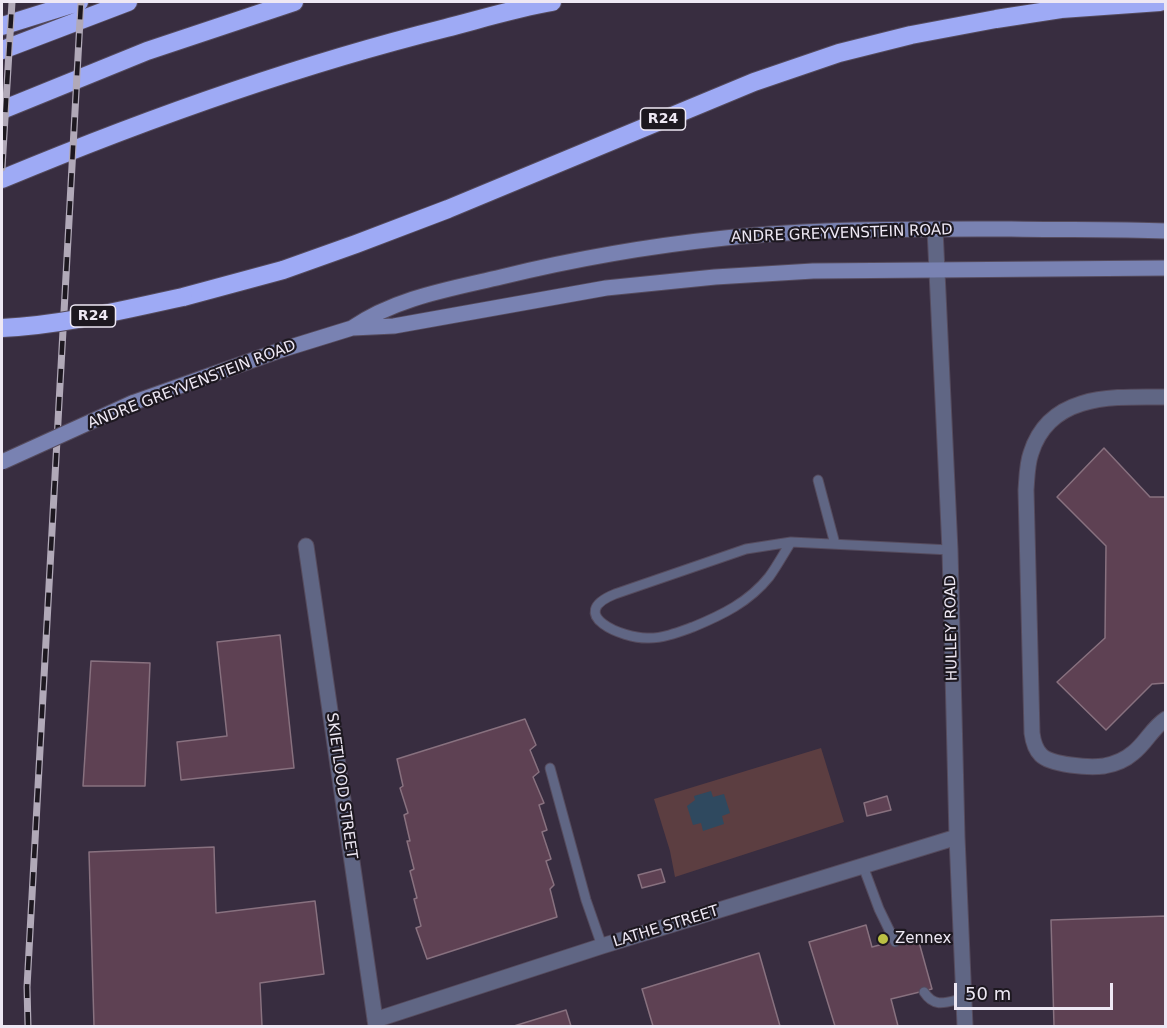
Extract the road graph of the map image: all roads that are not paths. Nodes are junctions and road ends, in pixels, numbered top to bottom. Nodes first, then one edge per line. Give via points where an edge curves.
1 (78, 2) edge
2 (128, 2) edge
3 (294, 2) edge
4 (552, 2) edge
5 (1160, 2) edge
6 (2, 26) edge
7 (2, 50) edge
8 (2, 110) edge
9 (2, 179) edge
10 (935, 229) junction
11 (1166, 231) edge
12 (1166, 268) edge
13 (936, 270) junction
14 (2, 328) edge
15 (352, 328) junction
16 (1166, 397) edge
17 (2, 462) edge
18 (818, 480) dead end
19 (791, 542) junction
20 (835, 544) junction
21 (306, 546) dead end
22 (950, 550) junction
23 (1166, 719) edge
24 (550, 768) dead end
25 (957, 837) junction
26 (863, 866) junction
27 (895, 942) dead end
28 (602, 946) junction
29 (924, 992) dead end
30 (964, 998) junction
31 (376, 1023) edge
32 (965, 1026) edge

1 - 6 highway
2 - 7 highway
3 - 8 highway via 147,51
4 - 9 highway via 340,57 201,102
5 - 14 highway, R24, bridge via 996,18 839,53 744,86 448,209 283,270 92,316
10 - 11 main road, ANDRE GREYVENSTEIN ROAD
10 - 13 street, HULLEY ROAD
10 - 15 main road, ANDRE GREYVENSTEIN ROAD via 807,232 648,248 430,293 370,316
12 - 13 main road, ANDRE GREYVENSTEIN ROAD
13 - 15 main road, ANDRE GREYVENSTEIN ROAD via 813,271 704,278 606,288 394,326
13 - 22 street, HULLEY ROAD
15 - 17 main road, ANDRE GREYVENSTEIN ROAD, bridge via 132,403
16 - 23 street via 1092,399 1059,414 1037,438 1031,451 1026,490 1032,733 1040,754 1060,764 1102,766 1120,762
18 - 20 lane
19 - 19 lane via 769,577 746,600 713,619 677,633 649,638 614,632 599,621 597,606 604,598 746,549
19 - 20 lane
20 - 22 lane
21 - 31 street, SKIETLOOD STREET
22 - 25 street, HULLEY ROAD
24 - 28 lane
25 - 26 street, LATHE STREET
25 - 30 street, HULLEY ROAD
26 - 27 lane
26 - 28 street, LATHE STREET
28 - 31 street, LATHE STREET
29 - 30 lane via 938,1003
30 - 32 street, HULLEY ROAD

